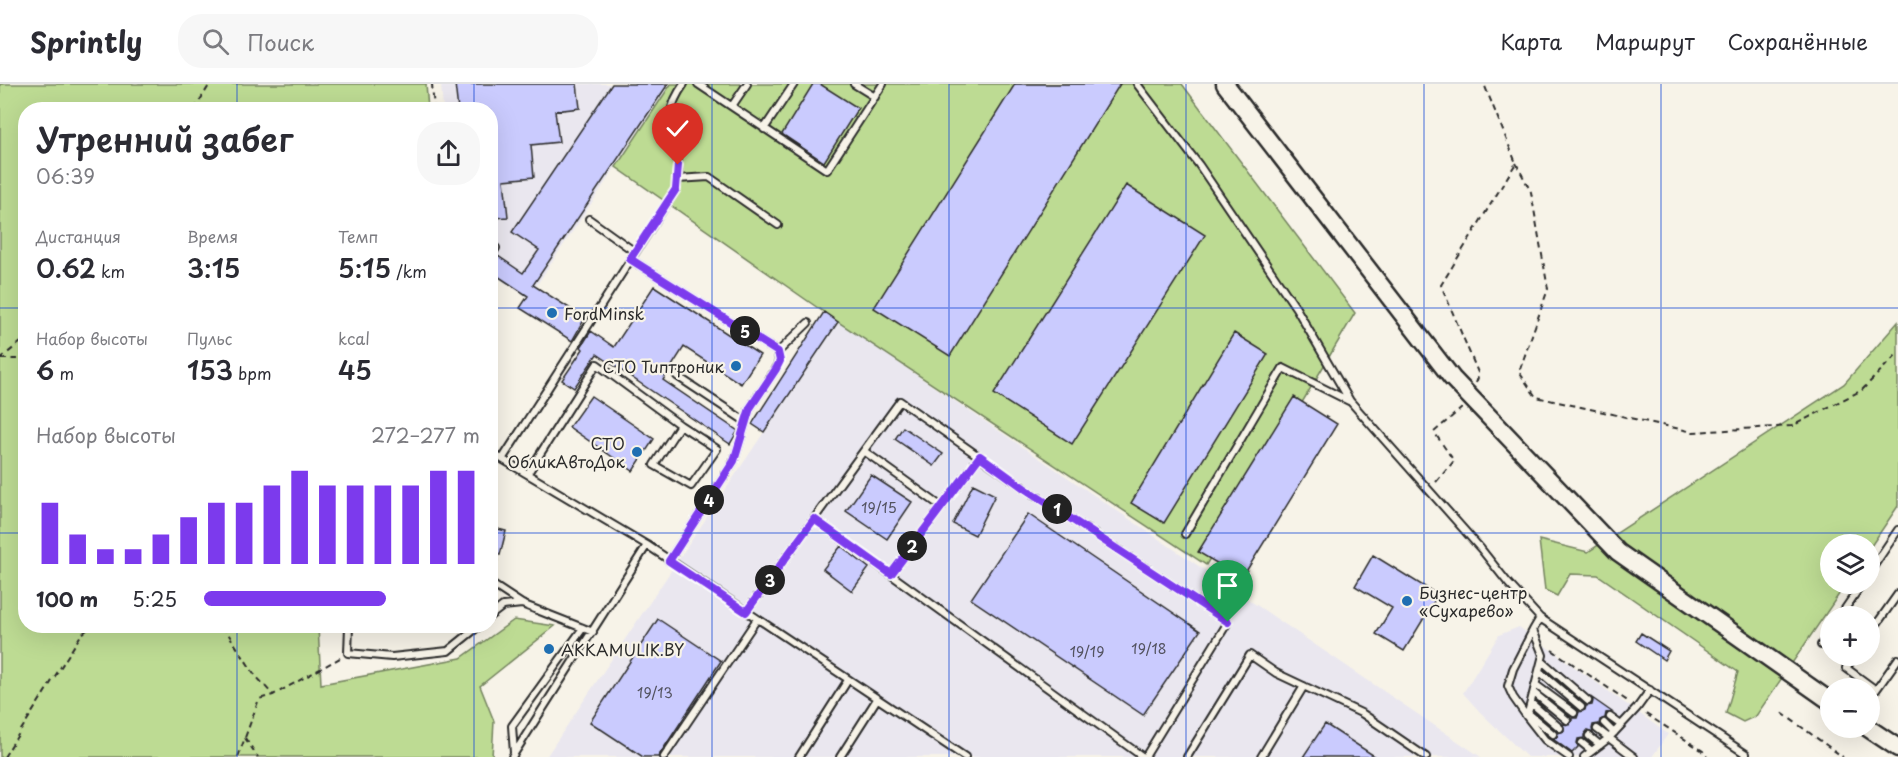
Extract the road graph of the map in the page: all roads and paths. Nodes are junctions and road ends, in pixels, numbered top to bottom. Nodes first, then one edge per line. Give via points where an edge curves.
1 (210, 84) edge
2 (432, 84) edge
3 (684, 84) edge
4 (698, 84) edge
5 (747, 84) edge
6 (794, 84) edge
7 (855, 84) edge
8 (883, 84) edge
9 (1137, 84) edge
10 (1225, 84) edge
11 (1484, 84) edge
12 (875, 97) junction
13 (199, 102) edge
14 (433, 102) edge
15 (732, 106) junction
16 (764, 129) junction
17 (1515, 163) junction
18 (677, 179) junction
19 (589, 219) dead end
20 (778, 225) dead end
21 (635, 252) junction
22 (630, 259) junction
23 (808, 323) dead end
24 (18, 344) edge
25 (778, 352) junction
26 (1898, 353) edge
27 (0, 359) edge
28 (18, 359) edge
29 (677, 376) dead end
30 (1476, 383) dead end
31 (1350, 401) junction
32 (1462, 409) dead end
33 (745, 421) junction
34 (680, 425) junction
35 (864, 451) junction
36 (498, 456) edge
37 (980, 456) junction
38 (503, 458) junction
39 (528, 473) junction
40 (1428, 492) junction
41 (942, 507) junction
42 (814, 519) junction
43 (1898, 530) edge
44 (1185, 534) dead end
45 (647, 545) junction
46 (1880, 557) edge
47 (669, 561) junction
48 (891, 574) junction
49 (498, 588) edge
50 (1898, 594) edge
51 (522, 604) junction
52 (498, 610) edge
53 (746, 612) junction
54 (1540, 618) junction
55 (1880, 619) edge
56 (758, 620) junction
57 (583, 628) junction
58 (1533, 630) junction
59 (593, 632) junction
60 (82, 633) edge
61 (228, 633) edge
62 (349, 633) edge
63 (470, 633) edge
64 (1548, 648) dead end
65 (348, 653) junction
66 (1898, 659) edge
67 (1542, 661) junction
68 (1848, 666) edge
69 (1540, 672) junction
70 (848, 680) junction
71 (1536, 685) junction
72 (1304, 686) junction
73 (1650, 690) junction
74 (1534, 693) junction
75 (1820, 693) edge
76 (273, 694) junction
77 (877, 699) junction
78 (1588, 701) dead end
79 (1531, 703) junction
80 (1581, 707) dead end
81 (1637, 708) junction
82 (1574, 713) dead end
83 (1782, 713) dead end
84 (1527, 715) junction
85 (1610, 717) dead end
86 (1567, 720) dead end
87 (1604, 723) dead end
88 (1621, 725) junction
89 (1560, 728) dead end
90 (1597, 729) dead end
91 (1553, 734) dead end
92 (1611, 735) junction
93 (1589, 736) dead end
94 (1880, 736) edge
95 (245, 738) junction
96 (1582, 743) dead end
97 (1600, 745) junction
98 (1898, 748) edge
99 (1592, 751) junction
100 (513, 755) edge
101 (4, 757) edge
102 (238, 757) edge
103 (258, 757) edge
104 (664, 757) edge
105 (799, 757) edge
106 (840, 757) edge
107 (966, 757) edge
108 (1144, 757) edge
109 (1187, 757) edge
110 (1261, 757) edge
111 (1426, 757) edge
112 (1569, 757) edge
113 (1584, 757) edge
114 (1634, 757) edge
115 (1707, 757) edge
116 (1744, 757) edge
117 (1843, 757) edge

1 - 13 path
2 - 14 path
3 - 18 lane via 670,112
4 - 15 lane
5 - 15 lane
6 - 16 lane
7 - 12 lane
8 - 12 lane
9 - 31 lane via 1199,165 1296,308
10 - 75 main road via 1452,378 1618,552
11 - 17 path
12 - 16 lane via 827,170
15 - 16 lane
17 - 26 path via 1531,192 1548,289 1519,372 1536,397 1692,432 1792,426 1863,390
17 - 30 path via 1441,285 1479,375
18 - 20 lane via 710,177
18 - 21 lane via 676,189
19 - 21 lane
21 - 22 lane
22 - 25 lane
22 - 38 lane
23 - 25 lane
24 - 27 path
25 - 33 lane via 780,361
27 - 28 path
29 - 33 lane
31 - 40 lane
31 - 44 lane via 1283,368
32 - 40 path via 1434,432 1454,461
33 - 47 lane via 734,461
34 - 34 lane via 654,465 692,486 717,449
34 - 39 lane via 597,364
35 - 37 lane via 900,401
35 - 41 lane
35 - 42 lane
36 - 38 lane
37 - 41 lane
37 - 108 lane via 1228,622
38 - 39 lane
39 - 45 lane
40 - 54 lane
41 - 48 lane
42 - 48 lane
42 - 53 lane
43 - 46 lane
45 - 47 lane
45 - 59 lane
47 - 53 lane
48 - 108 lane
49 - 51 lane
50 - 55 lane
51 - 52 lane
51 - 57 lane
53 - 56 lane
54 - 58 lane
54 - 73 lane
56 - 70 lane
56 - 104 lane
57 - 59 lane
57 - 100 lane via 512,726
58 - 67 lane via 1544,655
58 - 84 lane via 1508,686
59 - 100 lane
60 - 101 path
61 - 76 path via 255,675
62 - 65 lane
63 - 65 lane via 448,651 392,657
64 - 81 path
65 - 76 path
66 - 68 lane via 1876,690
67 - 69 lane
67 - 78 lane
69 - 71 lane
69 - 80 lane
70 - 77 lane
70 - 105 lane
71 - 74 lane
71 - 82 lane
72 - 109 lane via 1250,655
72 - 110 lane
72 - 111 lane via 1363,714
73 - 81 lane
73 - 116 lane via 1746,754
74 - 79 lane
74 - 86 lane
76 - 95 path via 259,699
77 - 106 lane
77 - 107 lane
79 - 84 lane
79 - 89 lane
81 - 88 lane
81 - 115 path
83 - 117 path
84 - 91 lane
84 - 112 lane via 1545,740
85 - 88 lane
87 - 92 lane
88 - 92 lane
90 - 92 lane
92 - 97 lane
92 - 114 lane
93 - 97 lane
94 - 98 main road
95 - 102 path
95 - 103 path
96 - 99 lane
97 - 99 lane
99 - 113 lane

